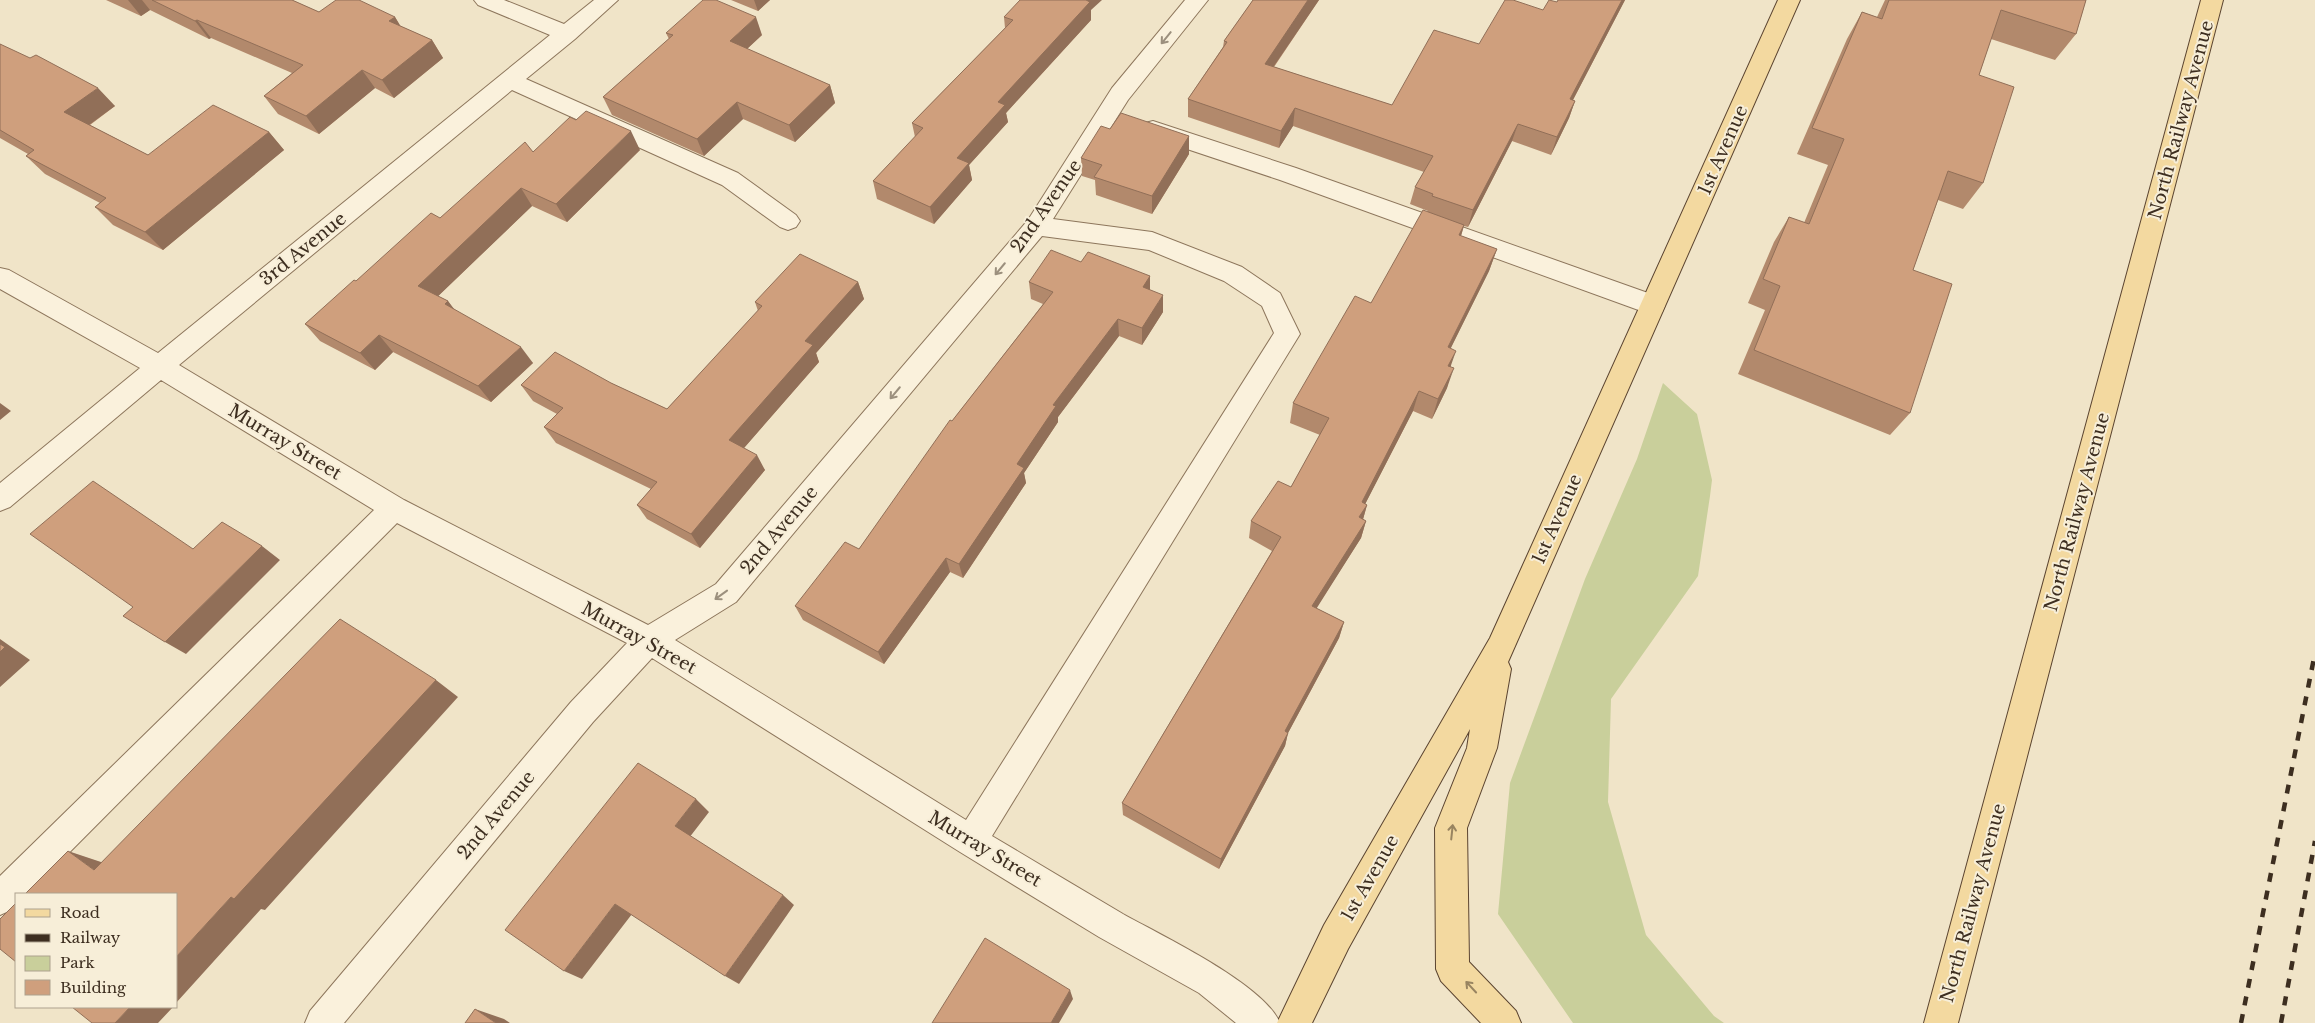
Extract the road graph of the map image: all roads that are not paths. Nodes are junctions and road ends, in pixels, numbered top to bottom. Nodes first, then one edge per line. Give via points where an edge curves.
1 (485, 0) edge
2 (607, 0) edge
3 (1197, 0) edge
4 (1789, 0) edge
5 (2212, 0) edge
6 (567, 34) junction
7 (511, 81) junction
8 (1115, 101) junction
9 (788, 221) dead end
10 (1036, 226) junction
11 (0, 276) edge
12 (1653, 305) junction
13 (158, 366) junction
14 (0, 498) edge
15 (394, 508) junction
16 (649, 640) junction
17 (1500, 648) junction
18 (971, 841) junction
19 (0, 899) edge
20 (322, 1023) edge
21 (1263, 1023) edge
22 (1294, 1023) edge
23 (1504, 1023) edge
24 (1941, 1023) edge

1 - 6 street
2 - 6 street, 3rd Avenue
3 -> 8 street, 2nd Avenue
4 - 12 main road, 1st Avenue
5 - 24 main road, North Railway Avenue
6 - 7 street, 3rd Avenue
7 - 9 street via 730,178
7 - 13 street, 3rd Avenue
8 - 10 street, 2nd Avenue
8 - 12 street via 1142,125
10 -> 16 street, 2nd Avenue via 726,593
10 - 18 street via 1152,241 1233,274 1271,300 1288,334
11 - 13 street, Murray Street
12 - 17 main road, 1st Avenue
13 - 14 street, 3rd Avenue
13 - 15 street, Murray Street
15 - 16 street, Murray Street
15 - 19 street
16 - 18 street, Murray Street
16 - 20 street, 2nd Avenue via 582,712
17 - 22 main road, 1st Avenue via 1336,937
23 -> 17 main road via 1453,968 1451,828 1482,748
18 - 21 street, Murray Street via 1211,981

